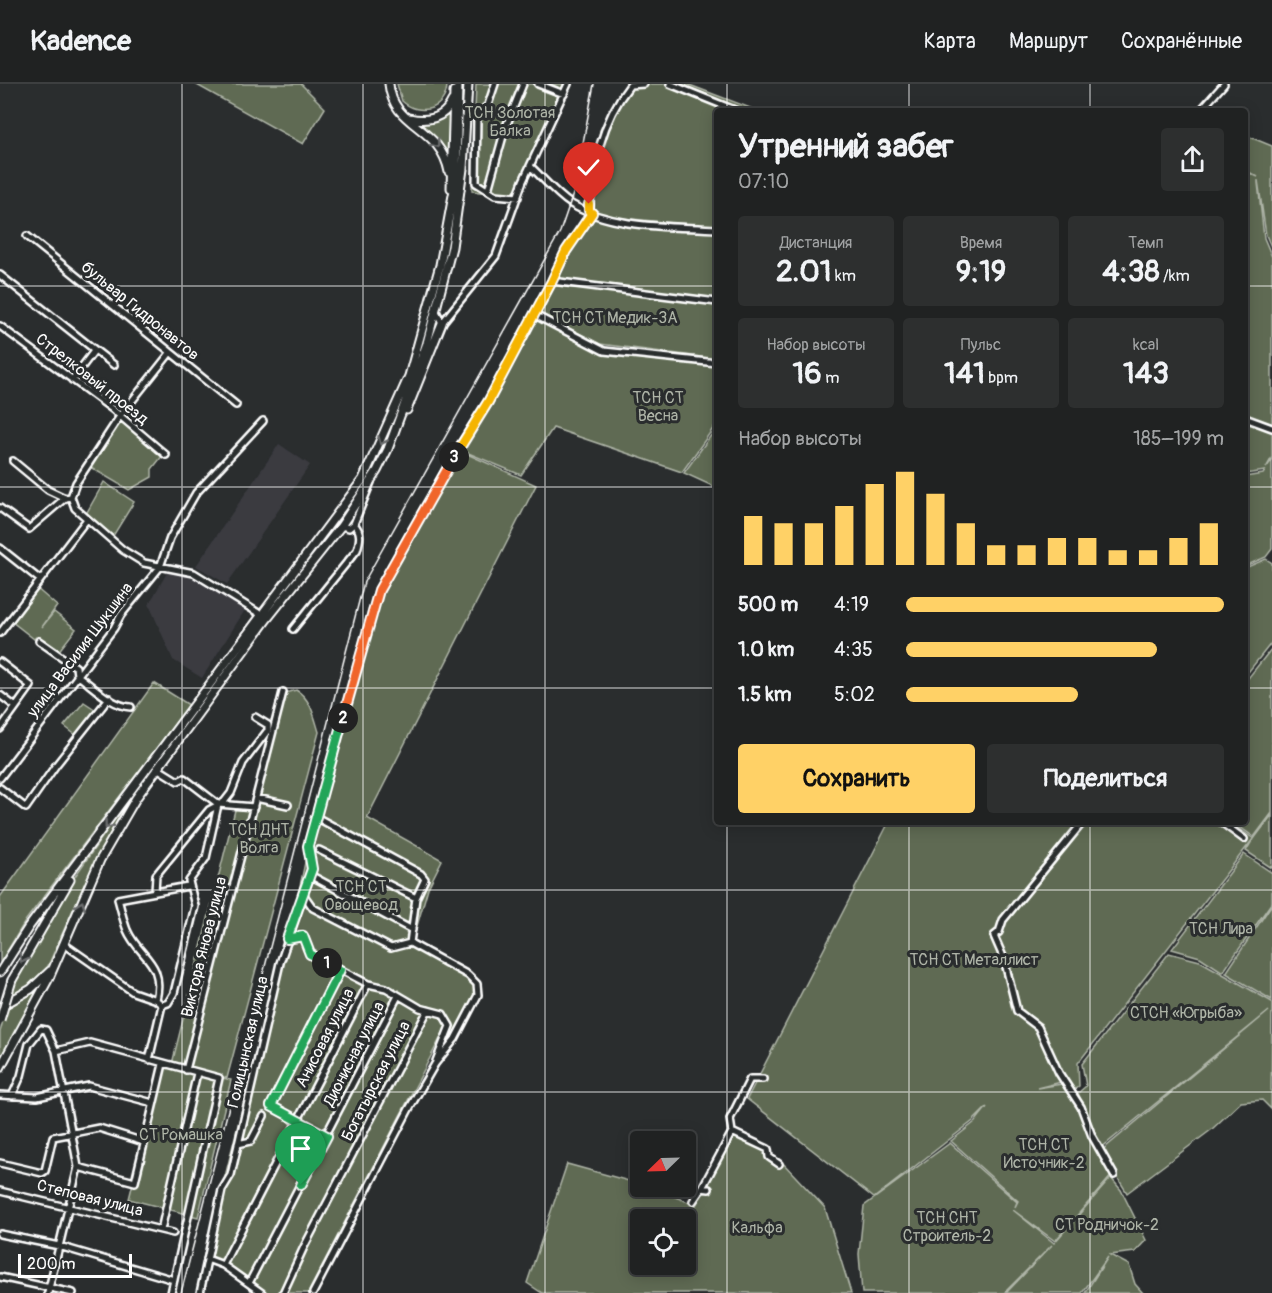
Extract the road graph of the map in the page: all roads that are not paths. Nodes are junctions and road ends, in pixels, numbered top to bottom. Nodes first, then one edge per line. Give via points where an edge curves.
1 (389, 84) edge
2 (456, 84) edge
3 (466, 84) edge
4 (495, 84) edge
5 (524, 84) edge
6 (538, 84) edge
7 (568, 84) edge
8 (644, 84) edge
9 (670, 84) edge
10 (1224, 84) edge
11 (630, 85) edge
12 (564, 94) junction
13 (454, 96) junction
14 (730, 108) edge
15 (1203, 108) edge
16 (403, 116) junction
17 (530, 166) junction
18 (451, 184) junction
19 (488, 190) junction
20 (518, 197) junction
21 (590, 212) junction
22 (714, 229) edge
23 (447, 232) junction
24 (27, 236) dead end
25 (0, 275) edge
26 (552, 281) junction
27 (714, 302) edge
28 (436, 310) junction
29 (535, 315) junction
30 (442, 323) junction
31 (0, 326) edge
32 (94, 351) junction
33 (170, 353) junction
34 (714, 363) edge
35 (114, 365) dead end
36 (72, 380) junction
37 (236, 405) dead end
38 (120, 416) junction
39 (1248, 419) edge
40 (263, 421) dead end
41 (399, 422) junction
42 (1272, 428) edge
43 (166, 455) dead end
44 (13, 461) dead end
45 (372, 479) junction
46 (68, 497) junction
47 (0, 508) edge
48 (340, 514) junction
49 (87, 519) junction
50 (354, 524) junction
51 (341, 526) junction
52 (0, 548) edge
53 (160, 567) junction
54 (39, 579) junction
55 (264, 617) junction
56 (1, 629) edge
57 (293, 629) dead end
58 (39, 641) dead end
59 (0, 662) edge
60 (77, 675) junction
61 (283, 692) dead end
62 (0, 695) edge
63 (109, 698) junction
64 (16, 707) junction
65 (131, 707) dead end
66 (255, 717) dead end
67 (0, 729) edge
68 (157, 768) junction
69 (0, 778) edge
70 (0, 788) edge
71 (256, 798) junction
72 (218, 804) junction
73 (288, 805) dead end
74 (254, 807) junction
75 (316, 817) junction
76 (1081, 825) edge
77 (1225, 825) edge
78 (1244, 839) dead end
79 (319, 850) dead end
80 (85, 855) junction
81 (311, 872) junction
82 (188, 886) junction
83 (155, 892) junction
84 (303, 894) junction
85 (416, 898) junction
86 (412, 930) junction
87 (287, 939) junction
88 (410, 943) junction
89 (64, 945) junction
90 (58, 958) junction
91 (340, 970) junction
92 (0, 972) edge
93 (369, 984) junction
94 (398, 996) junction
95 (156, 1000) junction
96 (162, 1005) junction
97 (0, 1007) edge
98 (428, 1010) junction
99 (0, 1020) edge
100 (56, 1051) junction
101 (149, 1060) junction
102 (164, 1064) junction
103 (435, 1065) junction
104 (0, 1068) edge
105 (186, 1070) junction
106 (197, 1073) junction
107 (763, 1079) dead end
108 (63, 1092) junction
109 (0, 1095) edge
110 (12, 1096) junction
111 (153, 1103) junction
112 (264, 1116) dead end
113 (298, 1121) junction
114 (732, 1132) junction
115 (71, 1134) junction
116 (327, 1136) junction
117 (144, 1142) junction
118 (238, 1144) junction
119 (0, 1162) edge
120 (779, 1164) dead end
121 (78, 1167) junction
122 (1114, 1175) dead end
123 (0, 1191) edge
124 (693, 1201) dead end
125 (69, 1206) junction
126 (161, 1230) junction
127 (173, 1233) dead end
128 (0, 1234) edge
129 (59, 1246) junction
130 (207, 1259) junction
131 (223, 1265) junction
132 (0, 1277) edge
133 (174, 1280) junction
134 (249, 1283) junction
135 (48, 1290) edge
136 (74, 1293) edge
137 (171, 1293) edge
138 (200, 1293) edge
139 (262, 1293) edge
140 (283, 1293) edge
141 (313, 1293) edge

1 - 16 main road via 394,107
2 - 13 main road
2 - 23 main road via 456,179
3 - 28 main road via 466,132 457,216
4 - 19 street via 488,105 477,116 476,183
5 - 19 street via 505,129
6 - 12 street
7 - 12 street
8 - 11 street
9 - 14 street
10 - 15 street
11 - 21 street via 605,124 593,166
12 - 17 street
13 - 16 main road via 448,109 436,118
13 - 18 main road
16 -> 18 main road via 438,144 448,165
17 - 20 street
17 - 21 street via 569,203
18 - 23 main road
19 - 20 street via 501,197
20 - 30 street via 496,256
21 - 22 street via 633,224
21 - 26 street
23 -> 48 main road via 421,340 399,402 363,479
24 - 33 street, бульвар Гидронавтов
25 - 32 street
26 - 27 street
26 - 29 street
28 - 30 street
28 - 41 main road
29 - 34 street via 604,351
29 - 75 street via 379,590
30 - 41 main road via 414,398
31 - 36 street, Стрелковый проезд
32 - 35 street
32 - 36 street
33 - 37 street, бульвар Гидронавтов
33 - 38 street
36 - 38 street, Стрелковый проезд
38 - 43 street, Стрелковый проезд
38 - 46 street
39 - 42 street
40 - 53 street, улица Василия Шукшина via 196,493 170,538
41 - 45 main road
44 - 46 street via 48,489
45 - 50 street
45 - 51 main road
46 - 47 street via 29,529
46 - 49 street
48 - 51 main road
48 - 55 main road
49 - 53 street via 123,550 144,563
49 - 54 street
50 - 51 street via 349,528
50 - 57 street via 361,538 357,550
51 - 55 main road
52 - 54 street
53 - 55 street via 194,573
53 - 60 street, улица Василия Шукшина
54 - 56 street
55 - 68 main road
55 -> 80 main road
58 - 60 street via 76,667
59 - 64 street via 31,687
60 - 63 street
60 - 69 street, улица Василия Шукшина
61 - 71 street, Виктора Янова улица
62 - 64 street
63 - 65 street via 121,707
63 - 70 street via 26,808
64 - 67 street
66 - 72 street via 269,727 243,763 231,793
68 - 72 street via 178,781 184,778
89 -> 68 main road via 100,860
71 - 73 street
71 - 74 street, Виктора Янова улица
72 - 74 street
72 - 82 street via 207,858
72 - 83 street via 156,875
74 - 105 street, Виктора Янова улица
75 - 81 street via 308,846
75 - 85 street via 421,874 425,879
76 - 122 street via 994,936 1017,1011 1038,1027
77 - 78 street
79 - 85 street
80 - 92 main road
80 -> 99 main road, bridge via 12,980
81 - 84 street, Голицынская улица
81 - 86 street
82 - 83 street
82 - 96 street via 195,906 193,917 174,993
83 - 95 street via 118,899 128,932 151,960 159,986
84 - 87 street, Голицынская улица
84 - 88 street via 313,908 391,948
85 - 86 street
86 - 88 street
87 - 91 street via 303,936 310,954
87 - 118 street, Голицынская улица
88 - 103 street via 477,984 478,995 455,1039
89 - 90 main road
89 - 95 street via 133,992
90 - 97 main road via 31,989
90 - 104 main road
91 - 93 street
91 - 113 street via 271,1106
93 - 94 street
93 - 113 street, Анисовая улица
94 - 98 street
94 - 116 street, Дионисная улица
95 - 96 street
96 - 101 street
98 - 103 street via 443,1014 450,1026
98 - 140 street, Богатырская улица
100 - 101 street via 90,1043
100 - 108 street
100 - 110 street via 50,1034 42,1029 29,1044
101 - 102 street
102 - 105 street
102 - 111 street
103 - 141 street
105 - 106 street
106 - 126 street
106 - 133 street via 219,1078
107 - 114 street via 750,1079 730,1119
108 - 110 street
108 - 111 street via 89,1086
108 - 115 street
109 - 110 street
111 - 117 street
112 - 118 street via 250,1141
113 - 116 street
113 - 131 street, Анисовая улица
114 - 120 street via 768,1149 768,1157
114 - 124 street via 706,1189
115 - 117 street via 99,1128
115 - 119 street via 53,1138 43,1173
115 - 121 street
116 - 134 street, Дионисная улица
117 - 121 street via 135,1182
118 - 130 street, Голицынская улица via 231,1175 222,1190
121 - 125 street
123 - 125 street, Степовая улица
125 - 126 street, Степовая улица
125 - 129 street
126 - 127 street, Степовая улица
128 - 129 street
129 - 133 street
129 - 135 street
130 - 131 street
130 - 138 street, Голицынская улица
131 - 134 street
132 - 135 street
133 - 137 street
134 - 139 street
135 - 136 street

